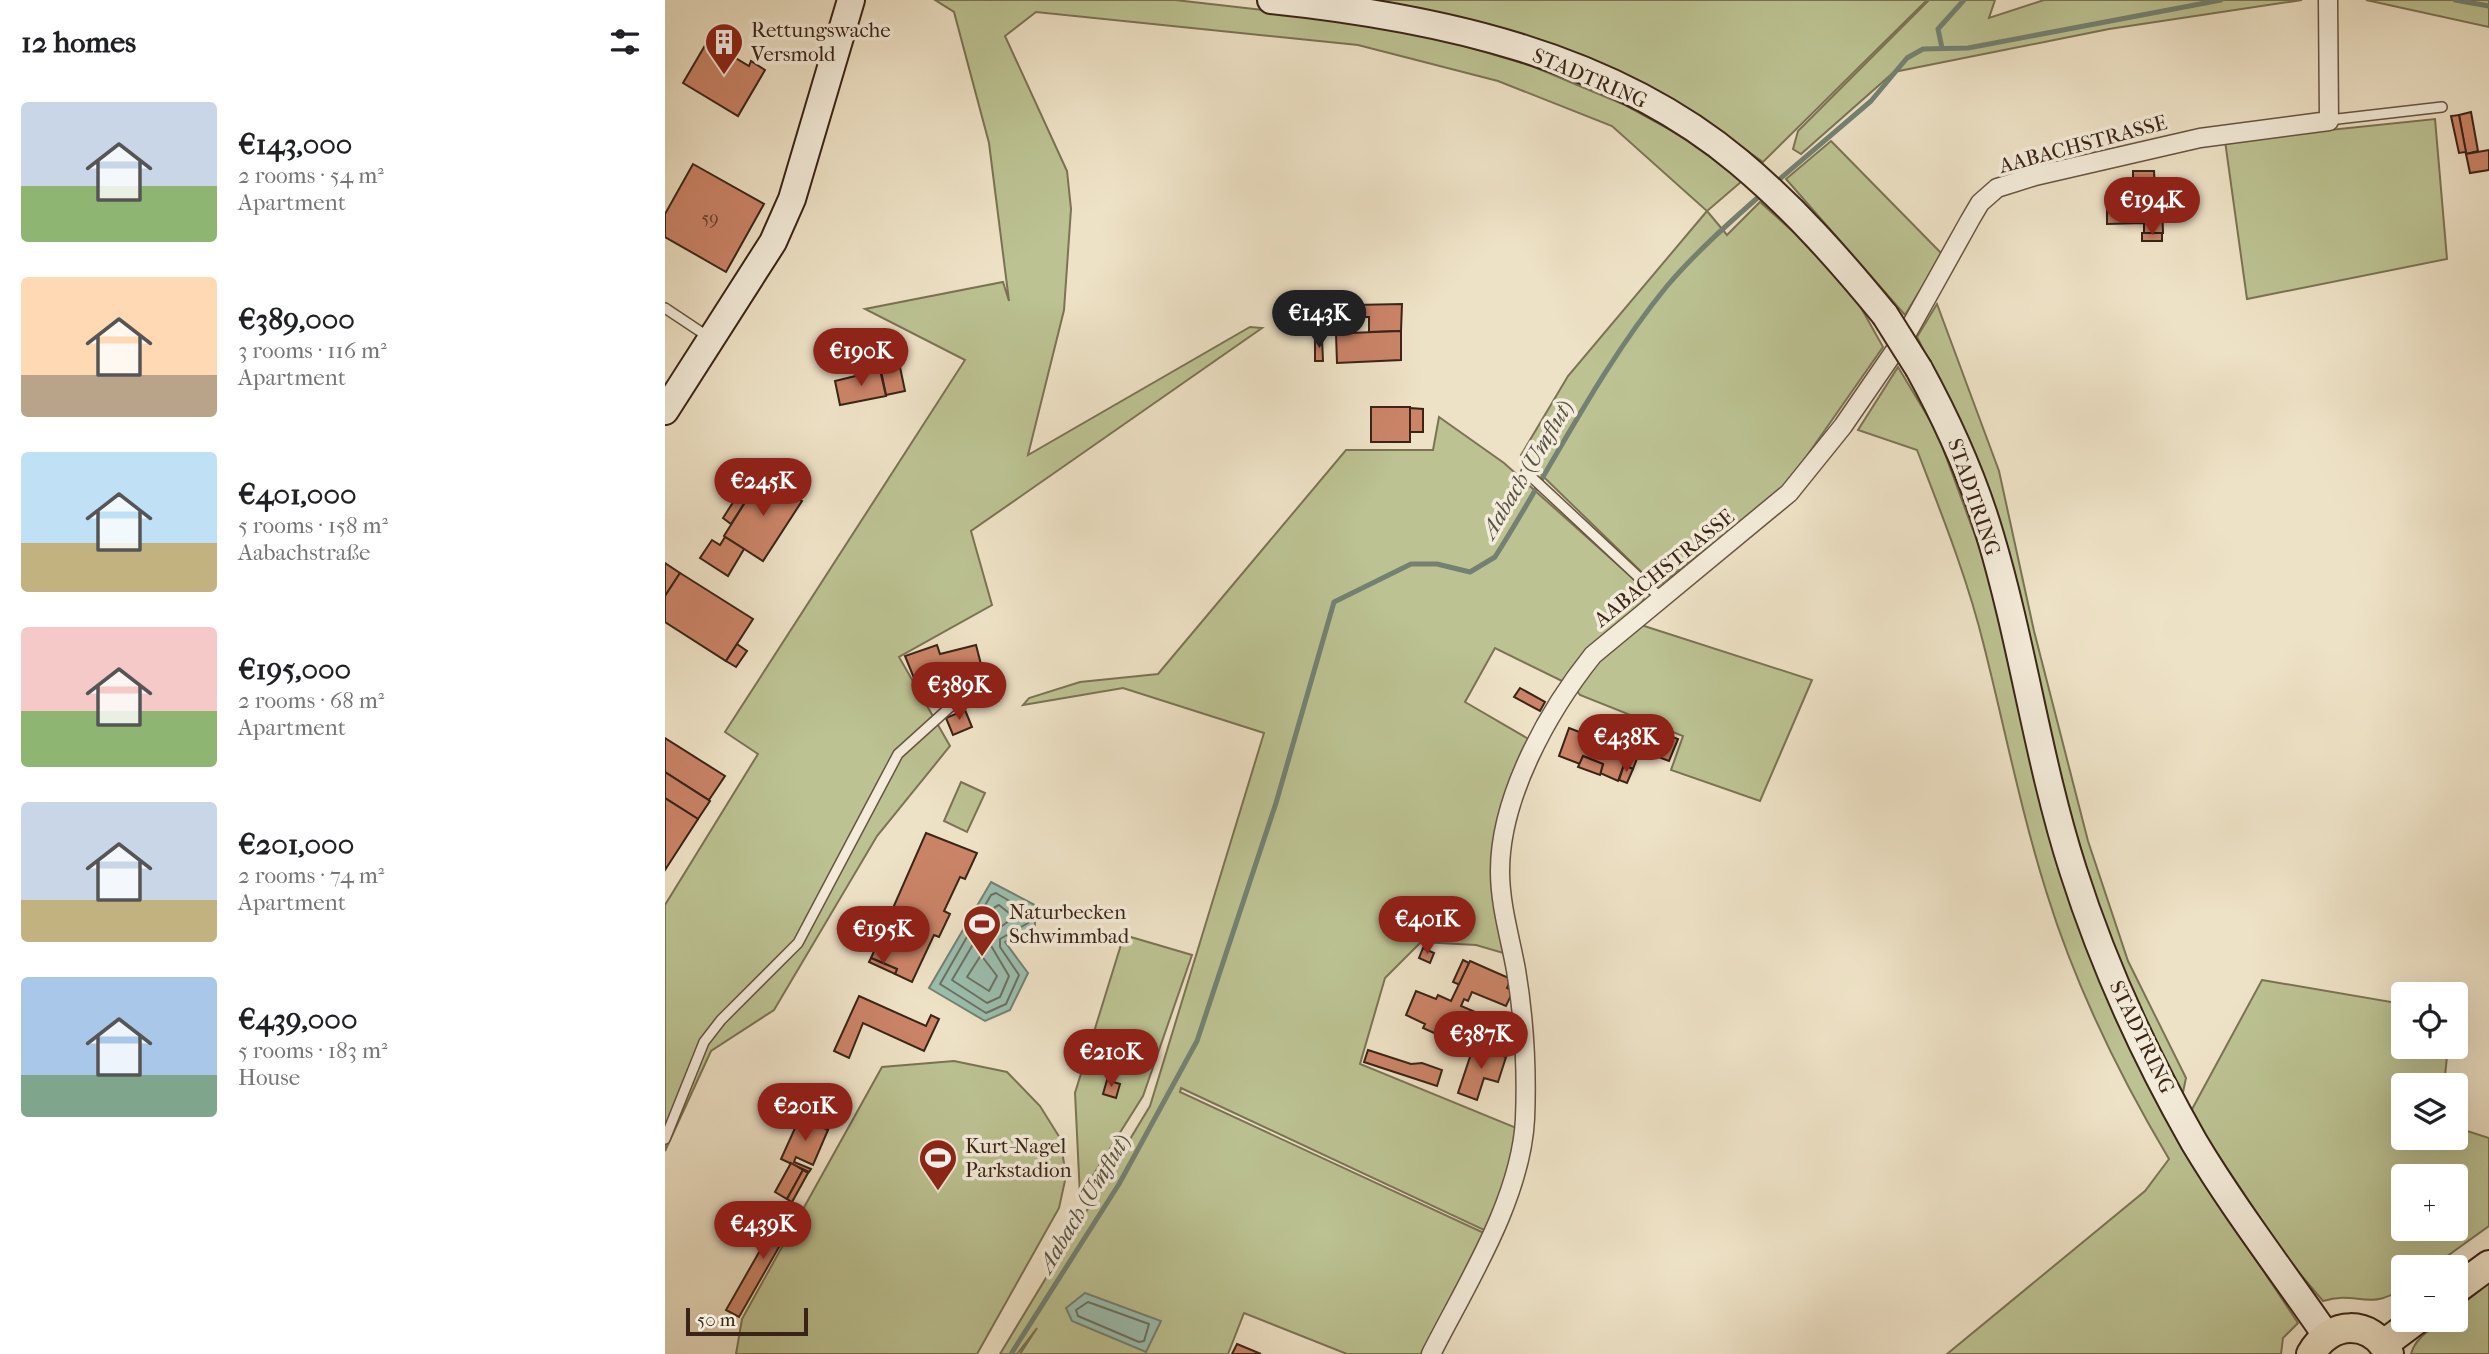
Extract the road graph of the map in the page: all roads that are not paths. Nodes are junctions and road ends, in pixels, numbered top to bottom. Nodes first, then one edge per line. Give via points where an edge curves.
1 (1271, 0) edge
2 (2328, 0) edge
3 (847, 4) edge
4 (2442, 107) dead end
5 (2329, 121) junction
6 (665, 308) edge
7 (712, 339) junction
8 (665, 411) edge
9 (1530, 475) dead end
10 (1661, 597) junction
11 (960, 698) dead end
12 (665, 1139) edge
13 (2488, 1267) edge
14 (2468, 1281) edge
15 (2404, 1332) edge
16 (2318, 1345) edge
17 (2386, 1349) edge
18 (1431, 1354) edge

1 - 16 street, STADTRING, bridge via 1405,18 1479,35 1555,60 1664,110 1738,160 1793,210 1885,315 1944,414 1968,471 1990,536 2073,871 2124,1005 2195,1142
2 - 5 street
3 - 7 street via 792,199 773,242
4 - 5 lane
5 - 10 street, AABACHSTRASSE via 2173,143 1997,188 1980,203 1907,333 1824,451 1770,510
6 - 7 lane
7 - 8 street
9 - 10 lane
10 - 18 street, AABACHSTRASSE via 1593,655 1570,683 1518,785 1500,868 1523,1041 1525,1120 1517,1171
11 - 12 lane via 898,754 799,943 704,1042
13 - 14 main road
15 - 17 main road
16 - 17 main road via 2350,1327 2374,1335

